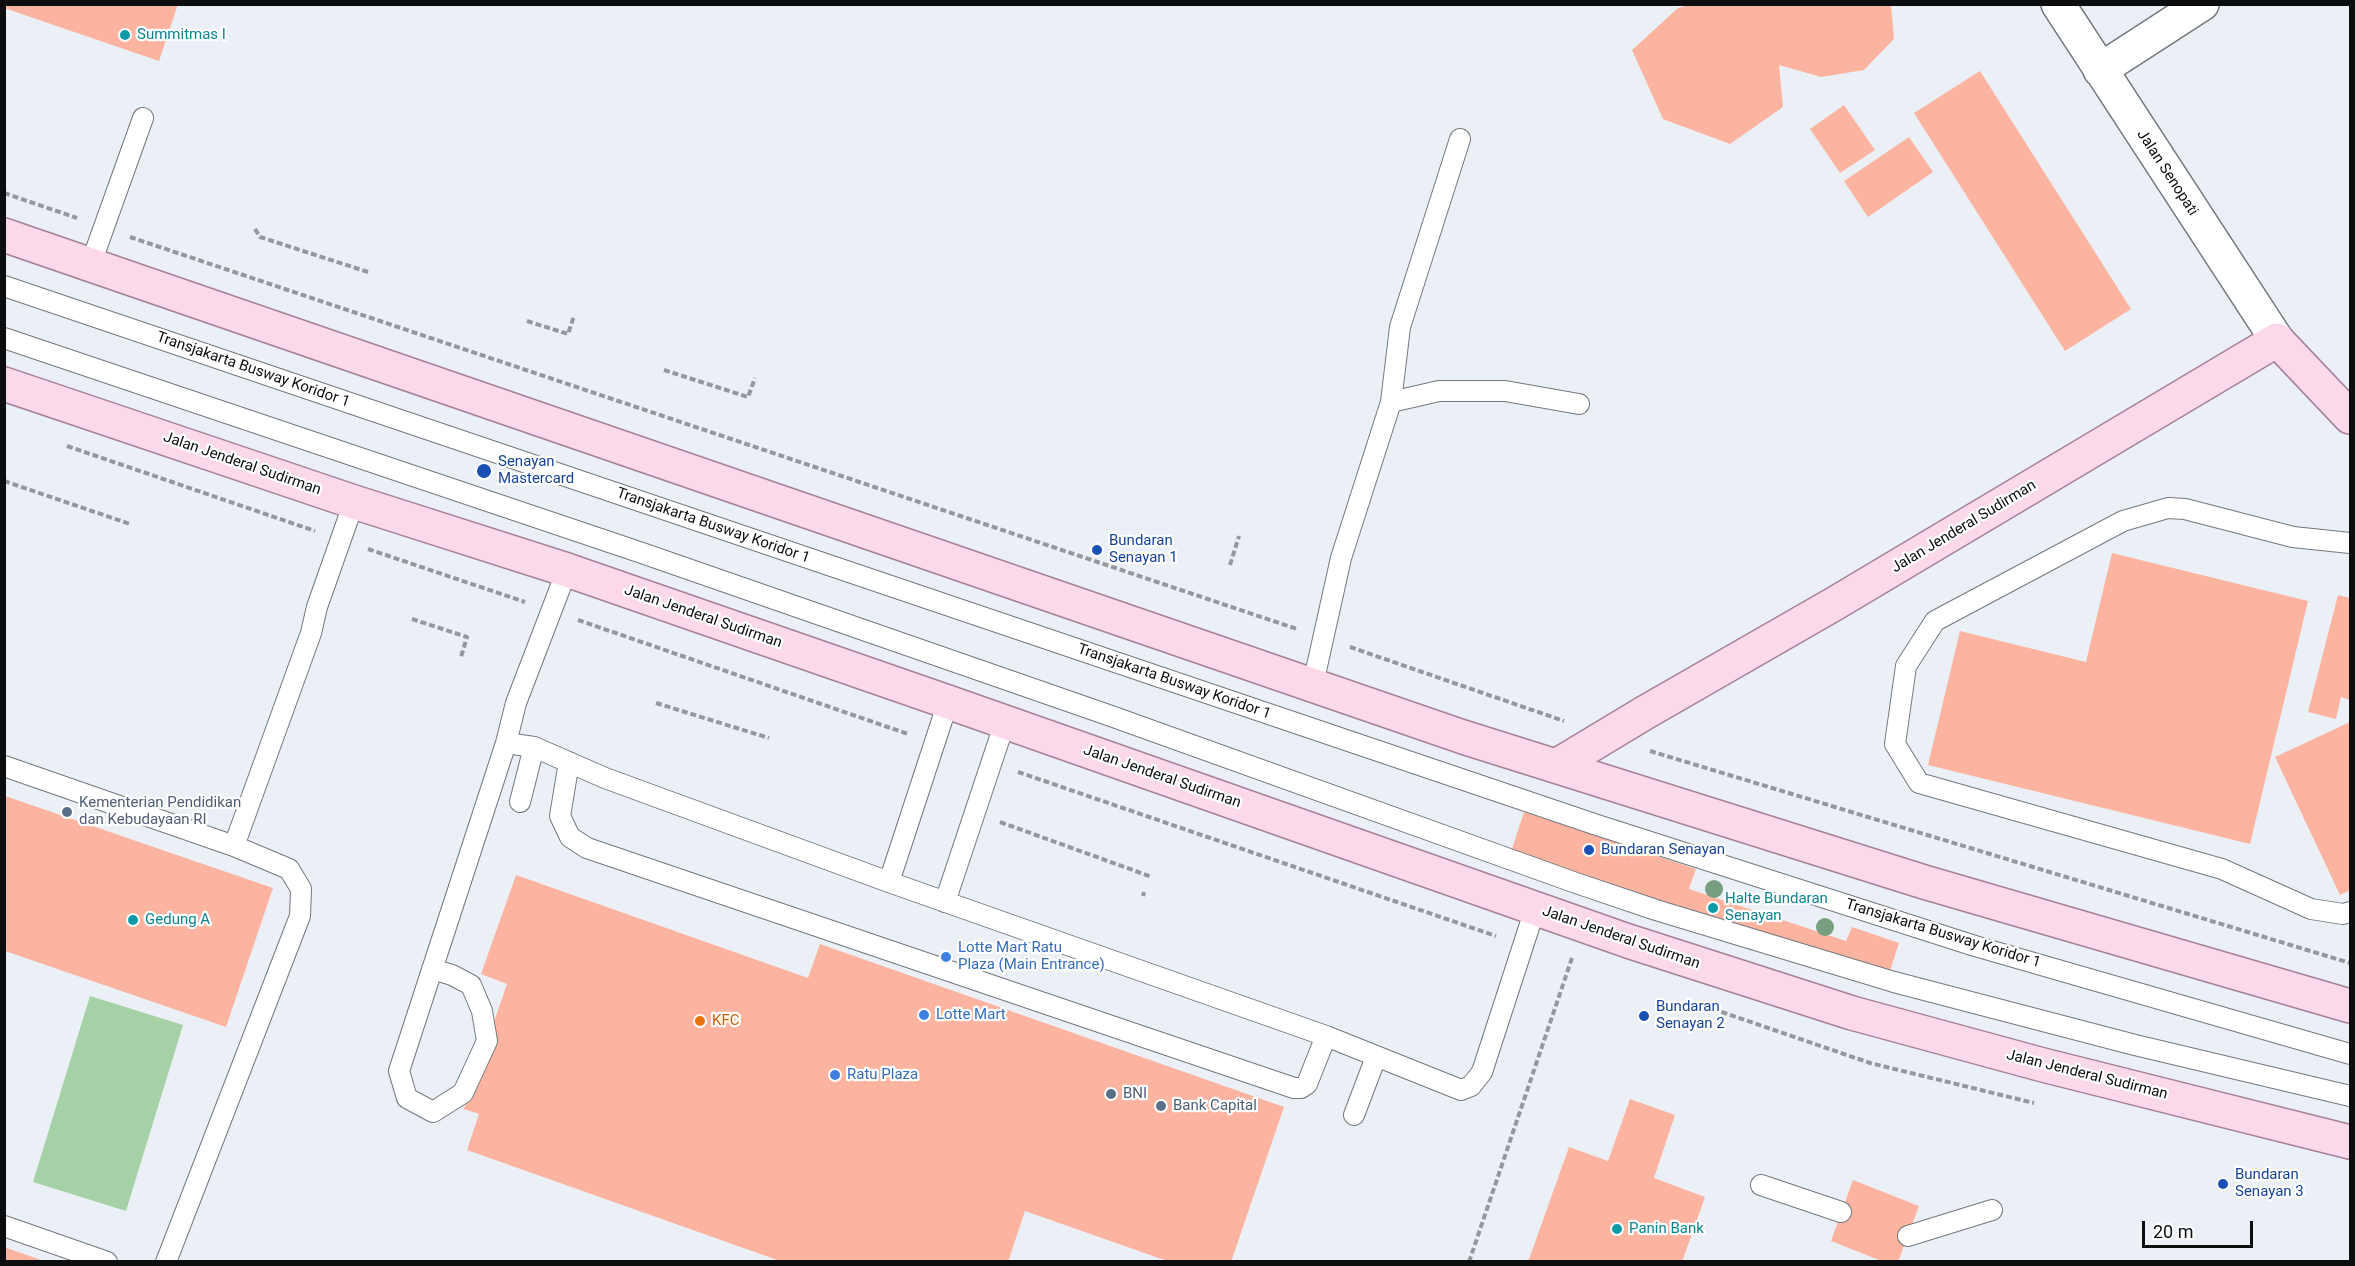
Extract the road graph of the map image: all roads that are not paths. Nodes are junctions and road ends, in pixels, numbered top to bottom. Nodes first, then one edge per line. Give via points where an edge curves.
1 (2058, 4) edge
2 (2202, 4) edge
3 (2100, 70) junction
4 (143, 118) dead end
5 (1460, 139) dead end
6 (4, 236) edge
7 (90, 266) junction
8 (4, 286) edge
9 (4, 338) edge
10 (2277, 340) junction
11 (4, 384) edge
12 (1391, 402) junction
13 (1580, 404) dead end
14 (2350, 417) edge
15 (354, 502) junction
16 (2349, 538) edge
17 (567, 570) junction
18 (1313, 684) junction
19 (948, 702) junction
20 (1005, 722) junction
21 (506, 743) junction
22 (534, 747) junction
23 (569, 762) junction
24 (1558, 765) junction
25 (4, 766) edge
26 (520, 802) dead end
27 (234, 846) junction
28 (889, 882) junction
29 (945, 902) junction
30 (1535, 909) junction
31 (2350, 912) edge
32 (432, 969) junction
33 (2350, 1006) edge
34 (1326, 1036) junction
35 (2350, 1054) edge
36 (1376, 1057) junction
37 (2350, 1096) edge
38 (1354, 1114) dead end
39 (2344, 1138) edge
40 (1761, 1185) dead end
41 (1992, 1210) dead end
42 (1841, 1212) dead end
43 (4, 1226) edge
44 (1908, 1236) dead end
45 (107, 1262) edge
46 (166, 1262) edge

1 - 3 main road, Jalan Senopati
2 - 3 main road
3 - 10 main road, Jalan Senopati
4 - 7 lane
5 - 12 lane via 1400,327
6 - 7 main road
7 - 18 main road
8 - 35 lane, Transjakarta Busway Koridor 1 via 1608,829 1975,945
9 - 37 lane via 642,553 1656,910 1894,982
10 - 14 main road
10 - 24 main road, Jalan Jenderal Sudirman
11 - 15 main road, Jalan Jenderal Sudirman
12 - 13 lane via 1439,391 1494,391
12 - 18 lane via 1341,558
15 - 17 main road, Jalan Jenderal Sudirman
15 - 27 lane
16 - 31 lane via 2293,537 2185,509 2168,508 2123,522 1935,621 1906,666 1895,744 1919,783 2222,869 2311,909
17 - 19 main road, Jalan Jenderal Sudirman
17 - 21 lane via 516,703
18 - 24 main road via 1463,737
19 - 20 main road, Jalan Jenderal Sudirman
19 - 28 lane
20 - 29 lane
20 - 30 main road, Jalan Jenderal Sudirman
21 - 22 lane
21 - 32 lane
22 - 23 lane
22 - 26 lane
23 - 28 lane
23 - 34 lane via 560,816 570,837 587,848 1294,1088 1307,1084
24 - 33 main road via 1924,882
25 - 27 lane
27 - 46 lane via 289,868 301,889 300,916
28 - 29 lane
29 - 34 lane
30 - 36 lane via 1482,1072 1471,1086 1461,1090
30 - 39 main road, Jalan Jenderal Sudirman via 1852,1012 2043,1065
32 - 32 lane via 471,985 482,1011 487,1041 463,1093 433,1112 407,1098 399,1071
34 - 36 lane
36 - 38 lane
40 - 42 lane
41 - 44 lane
43 - 45 lane

